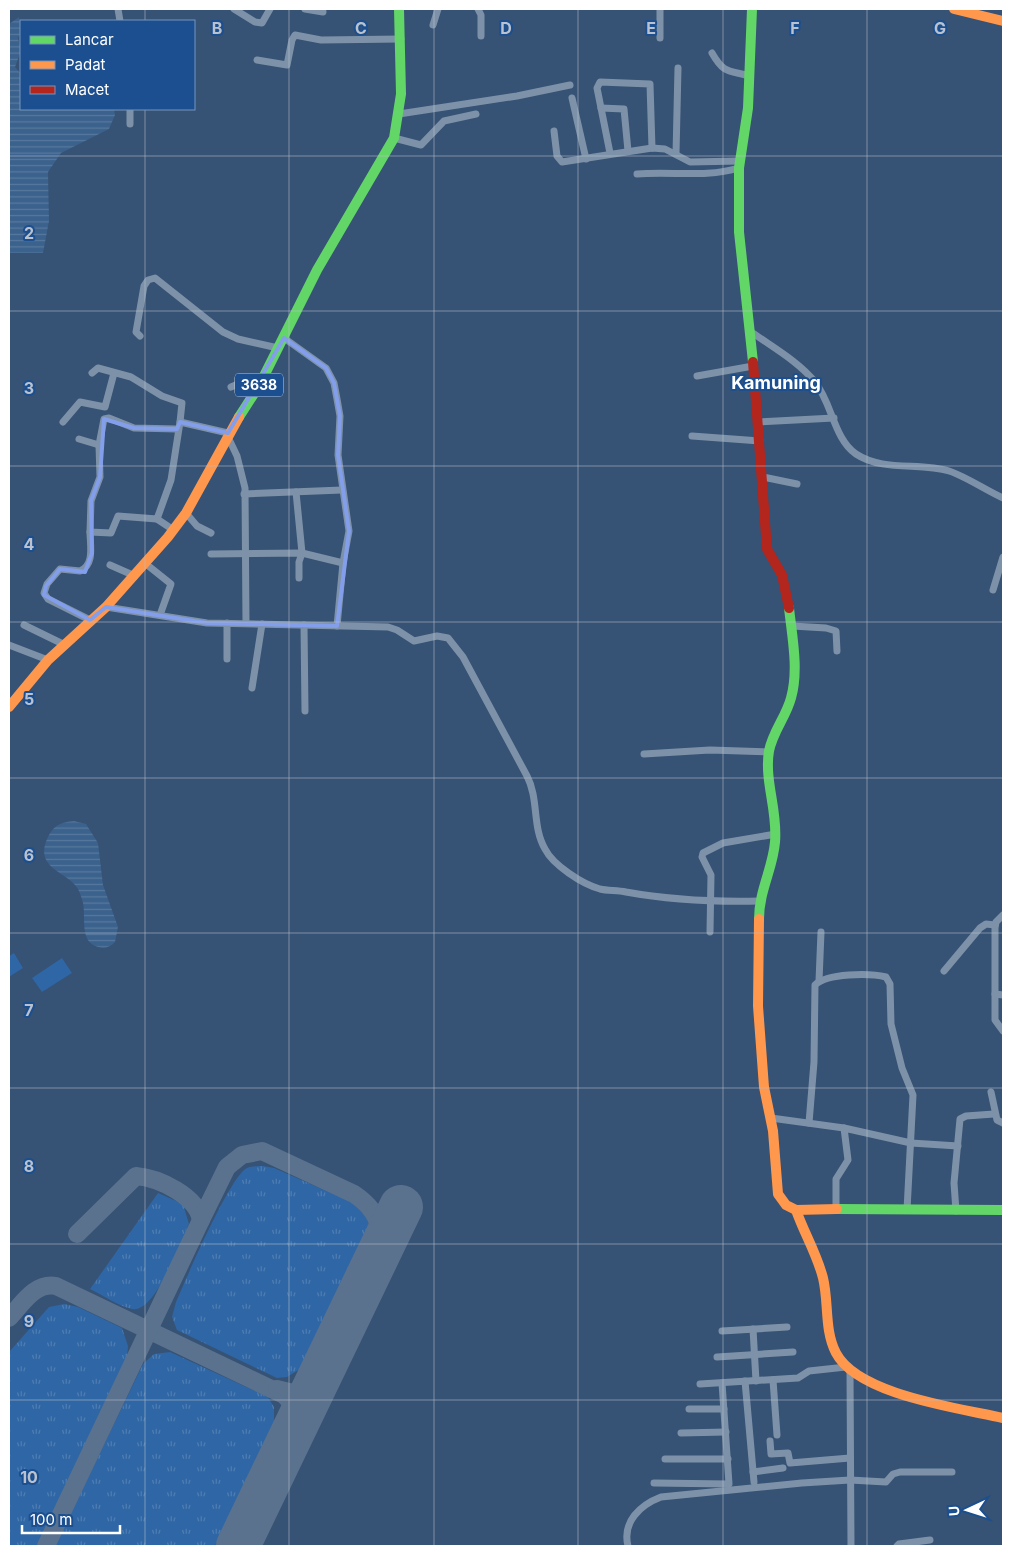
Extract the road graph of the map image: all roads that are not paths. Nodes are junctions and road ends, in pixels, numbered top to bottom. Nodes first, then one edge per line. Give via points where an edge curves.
1 (234, 9) edge
2 (270, 9) edge
3 (305, 9) edge
4 (399, 9) edge
5 (438, 9) edge
6 (478, 9) edge
7 (660, 9) edge
8 (752, 9) edge
9 (954, 9) edge
10 (323, 12) dead end
11 (1003, 21) edge
12 (433, 25) dead end
13 (481, 36) dead end
14 (660, 38) dead end
15 (400, 39) junction
16 (712, 52) dead end
17 (257, 60) dead end
18 (678, 68) dead end
19 (750, 76) junction
20 (570, 85) dead end
21 (572, 98) dead end
22 (600, 108) junction
23 (130, 110) edge
24 (399, 114) junction
25 (476, 114) dead end
26 (130, 124) dead end
27 (554, 130) dead end
28 (394, 138) junction
29 (652, 148) junction
30 (628, 151) junction
31 (610, 153) junction
32 (676, 154) junction
33 (586, 159) junction
34 (740, 164) junction
35 (637, 174) dead end
36 (750, 331) junction
37 (140, 336) dead end
38 (284, 338) junction
39 (278, 348) junction
40 (753, 366) junction
41 (114, 372) junction
42 (92, 373) dead end
43 (697, 376) dead end
44 (259, 386) junction
45 (231, 387) dead end
46 (834, 418) junction
47 (63, 422) dead end
48 (759, 422) junction
49 (179, 426) junction
50 (227, 434) junction
51 (692, 436) dead end
52 (79, 439) dead end
53 (760, 441) junction
54 (99, 445) junction
55 (763, 477) junction
56 (797, 484) dead end
57 (342, 490) junction
58 (296, 492) junction
59 (244, 494) junction
60 (1003, 498) edge
61 (186, 513) junction
62 (157, 519) junction
63 (172, 529) junction
64 (90, 532) junction
65 (210, 533) dead end
66 (244, 553) junction
67 (302, 553) junction
68 (211, 554) dead end
69 (1003, 557) edge
70 (343, 563) junction
71 (146, 564) junction
72 (110, 565) dead end
73 (136, 576) junction
74 (299, 578) dead end
75 (993, 590) dead end
76 (106, 607) junction
77 (160, 615) junction
78 (90, 620) junction
79 (227, 623) junction
80 (246, 623) junction
81 (262, 624) junction
82 (24, 625) dead end
83 (304, 625) junction
84 (337, 626) junction
85 (792, 626) junction
86 (9, 645) edge
87 (65, 645) junction
88 (837, 651) dead end
89 (227, 659) dead end
90 (48, 660) junction
91 (252, 688) dead end
92 (9, 707) edge
93 (305, 711) dead end
94 (769, 752) junction
95 (644, 754) dead end
96 (776, 834) junction
97 (759, 901) junction
98 (710, 902) junction
99 (1003, 915) edge
100 (995, 925) junction
101 (710, 932) dead end
102 (821, 932) dead end
103 (944, 971) dead end
104 (819, 981) junction
105 (995, 994) junction
106 (1003, 995) edge
107 (1003, 1031) edge
108 (991, 1092) dead end
109 (994, 1114) junction
110 (771, 1118) junction
111 (809, 1122) junction
112 (1003, 1123) edge
113 (844, 1128) junction
114 (911, 1143) junction
115 (958, 1146) junction
116 (836, 1209) junction
117 (796, 1210) junction
118 (907, 1210) junction
119 (1003, 1210) edge
120 (956, 1211) junction
121 (787, 1327) dead end
122 (753, 1329) junction
123 (722, 1331) dead end
124 (793, 1352) dead end
125 (755, 1355) junction
126 (717, 1357) dead end
127 (848, 1369) junction
128 (772, 1380) junction
129 (745, 1381) junction
130 (756, 1381) junction
131 (722, 1382) junction
132 (700, 1384) dead end
133 (724, 1409) junction
134 (689, 1410) dead end
135 (1003, 1418) edge
136 (726, 1432) junction
137 (680, 1433) dead end
138 (777, 1435) dead end
139 (770, 1441) dead end
140 (850, 1458) junction
141 (665, 1459) dead end
142 (728, 1459) junction
143 (783, 1468) dead end
144 (753, 1472) junction
145 (952, 1472) dead end
146 (850, 1480) junction
147 (754, 1482) dead end
148 (654, 1483) dead end
149 (930, 1540) dead end
150 (918, 1544) edge
151 (628, 1546) edge
152 (851, 1546) edge
153 (897, 1546) edge

1 - 2 street via 262,23
3 - 10 street
4 - 15 street, 3638
5 - 12 street
6 - 13 street
7 - 14 street
8 - 19 street
9 - 11 street
15 - 17 street via 322,40 296,35 287,65
15 - 24 street, 3638
16 - 19 street via 720,67
18 - 32 street
19 - 34 street
20 - 24 street
21 - 33 street
22 - 29 street via 598,82 650,84
22 - 30 street via 620,107 625,110
22 - 31 street
23 - 26 street
24 - 28 street, 3638
25 - 28 street via 444,121 421,144
27 - 33 street via 560,161
28 - 38 street, 3638 via 317,270
29 - 30 street
29 - 32 street
30 - 31 street
31 - 33 street
32 - 34 street via 690,162
34 - 35 street via 717,174
34 - 36 street via 738,205
36 - 40 street
36 - 46 street via 797,364 815,382
37 - 39 street via 136,332 144,286 155,278 223,332 238,339
38 - 39 street, 3638
38 - 57 street via 326,368 334,383 340,416 338,455
39 - 44 street, 3638
40 - 43 street
40 - 48 street
41 - 42 street via 98,368
41 - 47 street via 105,407 80,402
41 - 49 street via 131,377 162,396 179,400 182,403
44 - 45 street via 238,384
44 - 50 street, 3638
46 - 48 street
46 - 60 street via 848,445 863,458 949,471
48 - 53 street
49 - 50 street
49 - 54 street via 134,428 107,417 103,420
49 - 62 street via 171,480
50 - 59 street via 237,456
50 - 61 street, 3638
51 - 53 street
52 - 54 street
53 - 55 street
54 - 64 street via 100,477 91,501
55 - 56 street
55 - 85 street via 768,552 782,575
57 - 58 street
57 - 70 street via 349,531
58 - 59 street
58 - 67 street
59 - 66 street
61 - 63 street, 3638
61 - 65 street via 196,526
62 - 63 street
62 - 64 street via 118,516 111,532
63 - 71 street, 3638
64 - 78 street via 92,552 87,566 80,571 60,569 44,593 48,599
66 - 67 street
66 - 68 street
66 - 80 street
67 - 70 street
67 - 74 street
69 - 75 street
70 - 84 street
71 - 73 street, 3638
71 - 77 street via 171,584
72 - 73 street
73 - 76 street, 3638
76 - 77 street
76 - 78 street, 3638
77 - 79 street
78 - 87 street, 3638
79 - 80 street
79 - 89 street
80 - 81 street
81 - 83 street
81 - 91 street
82 - 87 street
83 - 84 street
83 - 93 street
84 - 98 street via 388,627 414,641 443,636 452,642 531,783 540,840 556,862 599,889
85 - 88 street via 836,631
85 - 94 street via 794,683 791,699 774,733
86 - 90 street
87 - 90 street, 3638
90 - 92 street, 3638
94 - 95 street via 710,750
94 - 96 street via 768,775
96 - 97 street
96 - 98 street via 723,843 703,853 711,875
97 - 98 street
97 - 110 street via 758,1006 764,1087
98 - 101 street
99 - 100 street
100 - 103 street via 986,924 980,928
100 - 105 street
102 - 104 street
104 - 111 street via 815,986
104 - 114 street via 862,974 888,978 892,1024 902,1068 913,1095
105 - 106 street
105 - 107 street via 995,1020
108 - 109 street
109 - 112 street via 996,1120
109 - 115 street via 962,1117
110 - 111 street
110 - 117 street via 778,1194 786,1205
111 - 113 street
113 - 114 street
113 - 116 street via 848,1160 836,1179
114 - 115 street
114 - 118 street
115 - 120 street via 954,1183
116 - 117 street
116 - 118 street
117 - 127 street via 822,1278 833,1344
118 - 120 street
119 - 120 street
121 - 122 street
122 - 123 street
122 - 125 street
124 - 125 street
125 - 126 street
125 - 130 street
127 - 128 street via 809,1371 798,1378
127 - 135 street via 891,1390
127 - 140 street
128 - 130 street
128 - 138 street
129 - 130 street
129 - 131 street
129 - 144 street
131 - 132 street
131 - 133 street
133 - 134 street
133 - 136 street
136 - 137 street
136 - 142 street
139 - 140 street via 770,1454 788,1453 790,1463
140 - 146 street
141 - 142 street
142 - 148 street via 729,1484
143 - 144 street
144 - 147 street
145 - 146 street via 896,1473 886,1482
146 - 151 street via 661,1497 646,1502 631,1519 627,1532
146 - 152 street
149 - 150 street
150 - 153 street

